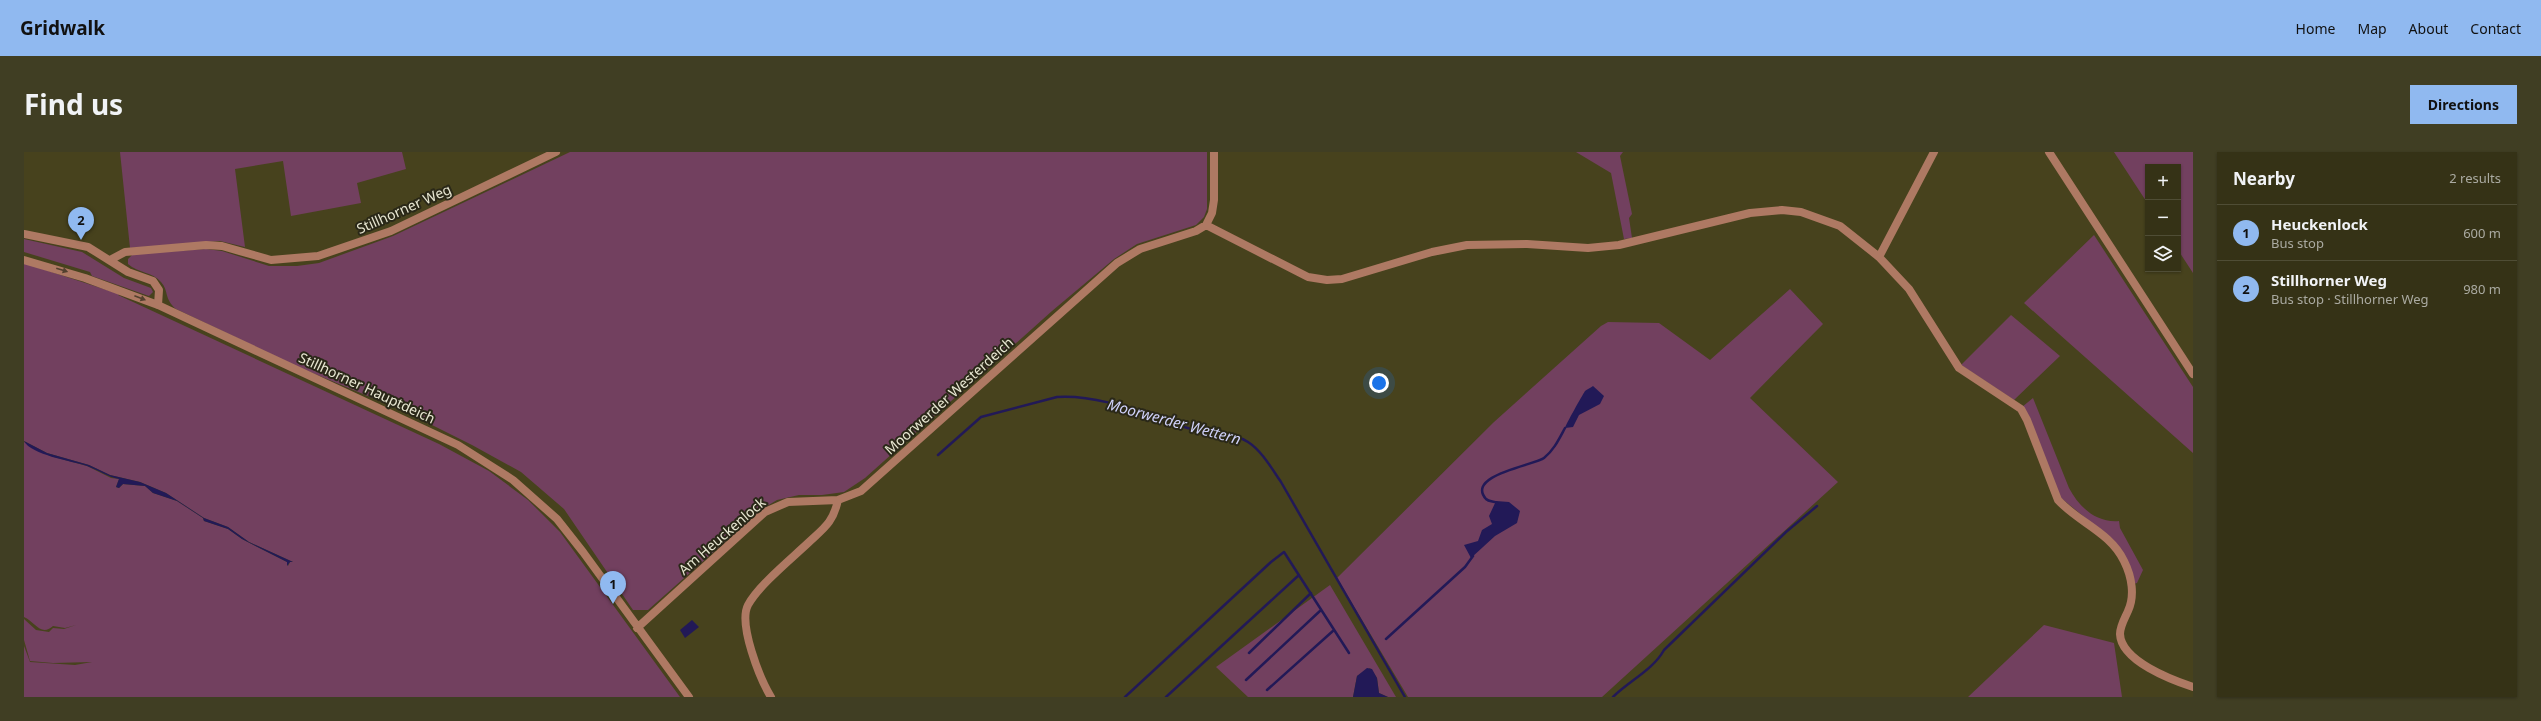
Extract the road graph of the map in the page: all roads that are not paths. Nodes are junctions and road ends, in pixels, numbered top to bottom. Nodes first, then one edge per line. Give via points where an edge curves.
1 (556, 152) edge
2 (1214, 152) edge
3 (1934, 152) edge
4 (2049, 152) edge
5 (1206, 224) junction
6 (24, 234) edge
7 (1879, 257) junction
8 (24, 260) edge
9 (110, 260) junction
10 (158, 305) junction
11 (2193, 374) edge
12 (838, 500) junction
13 (637, 628) junction
14 (2193, 688) edge
15 (689, 697) edge
16 (771, 697) edge

1 - 9 street, Stillhorner Weg via 391,232 318,256 287,261 271,260 222,246 206,245 125,252
2 - 5 street via 1214,200 1212,213
3 - 7 street
4 - 11 street
5 - 7 street via 1308,277 1327,280 1342,279 1432,252 1467,245 1527,244 1588,248 1619,245 1765,210 1795,211 1819,217 1840,226
5 - 12 street, Moorwerder Westerdeich via 1196,231 1140,250 1117,263 872,483 849,497
6 - 9 street via 88,247
7 - 14 street via 1909,289 1959,368 2021,409 2058,500 2066,509 2113,543 2124,562 2132,594 2120,634 2129,654
8 -> 10 street, Stillhorner Hauptdeich via 70,273
9 - 10 street via 128,272 157,284 160,297
10 - 13 street, Stillhorner Hauptdeich via 458,445 494,466 557,519
12 - 13 street, Am Heuckenlock via 788,502 765,512
12 - 16 street via 832,520 749,604 746,621 760,676
13 - 15 street, Stillhorner Hauptdeich

